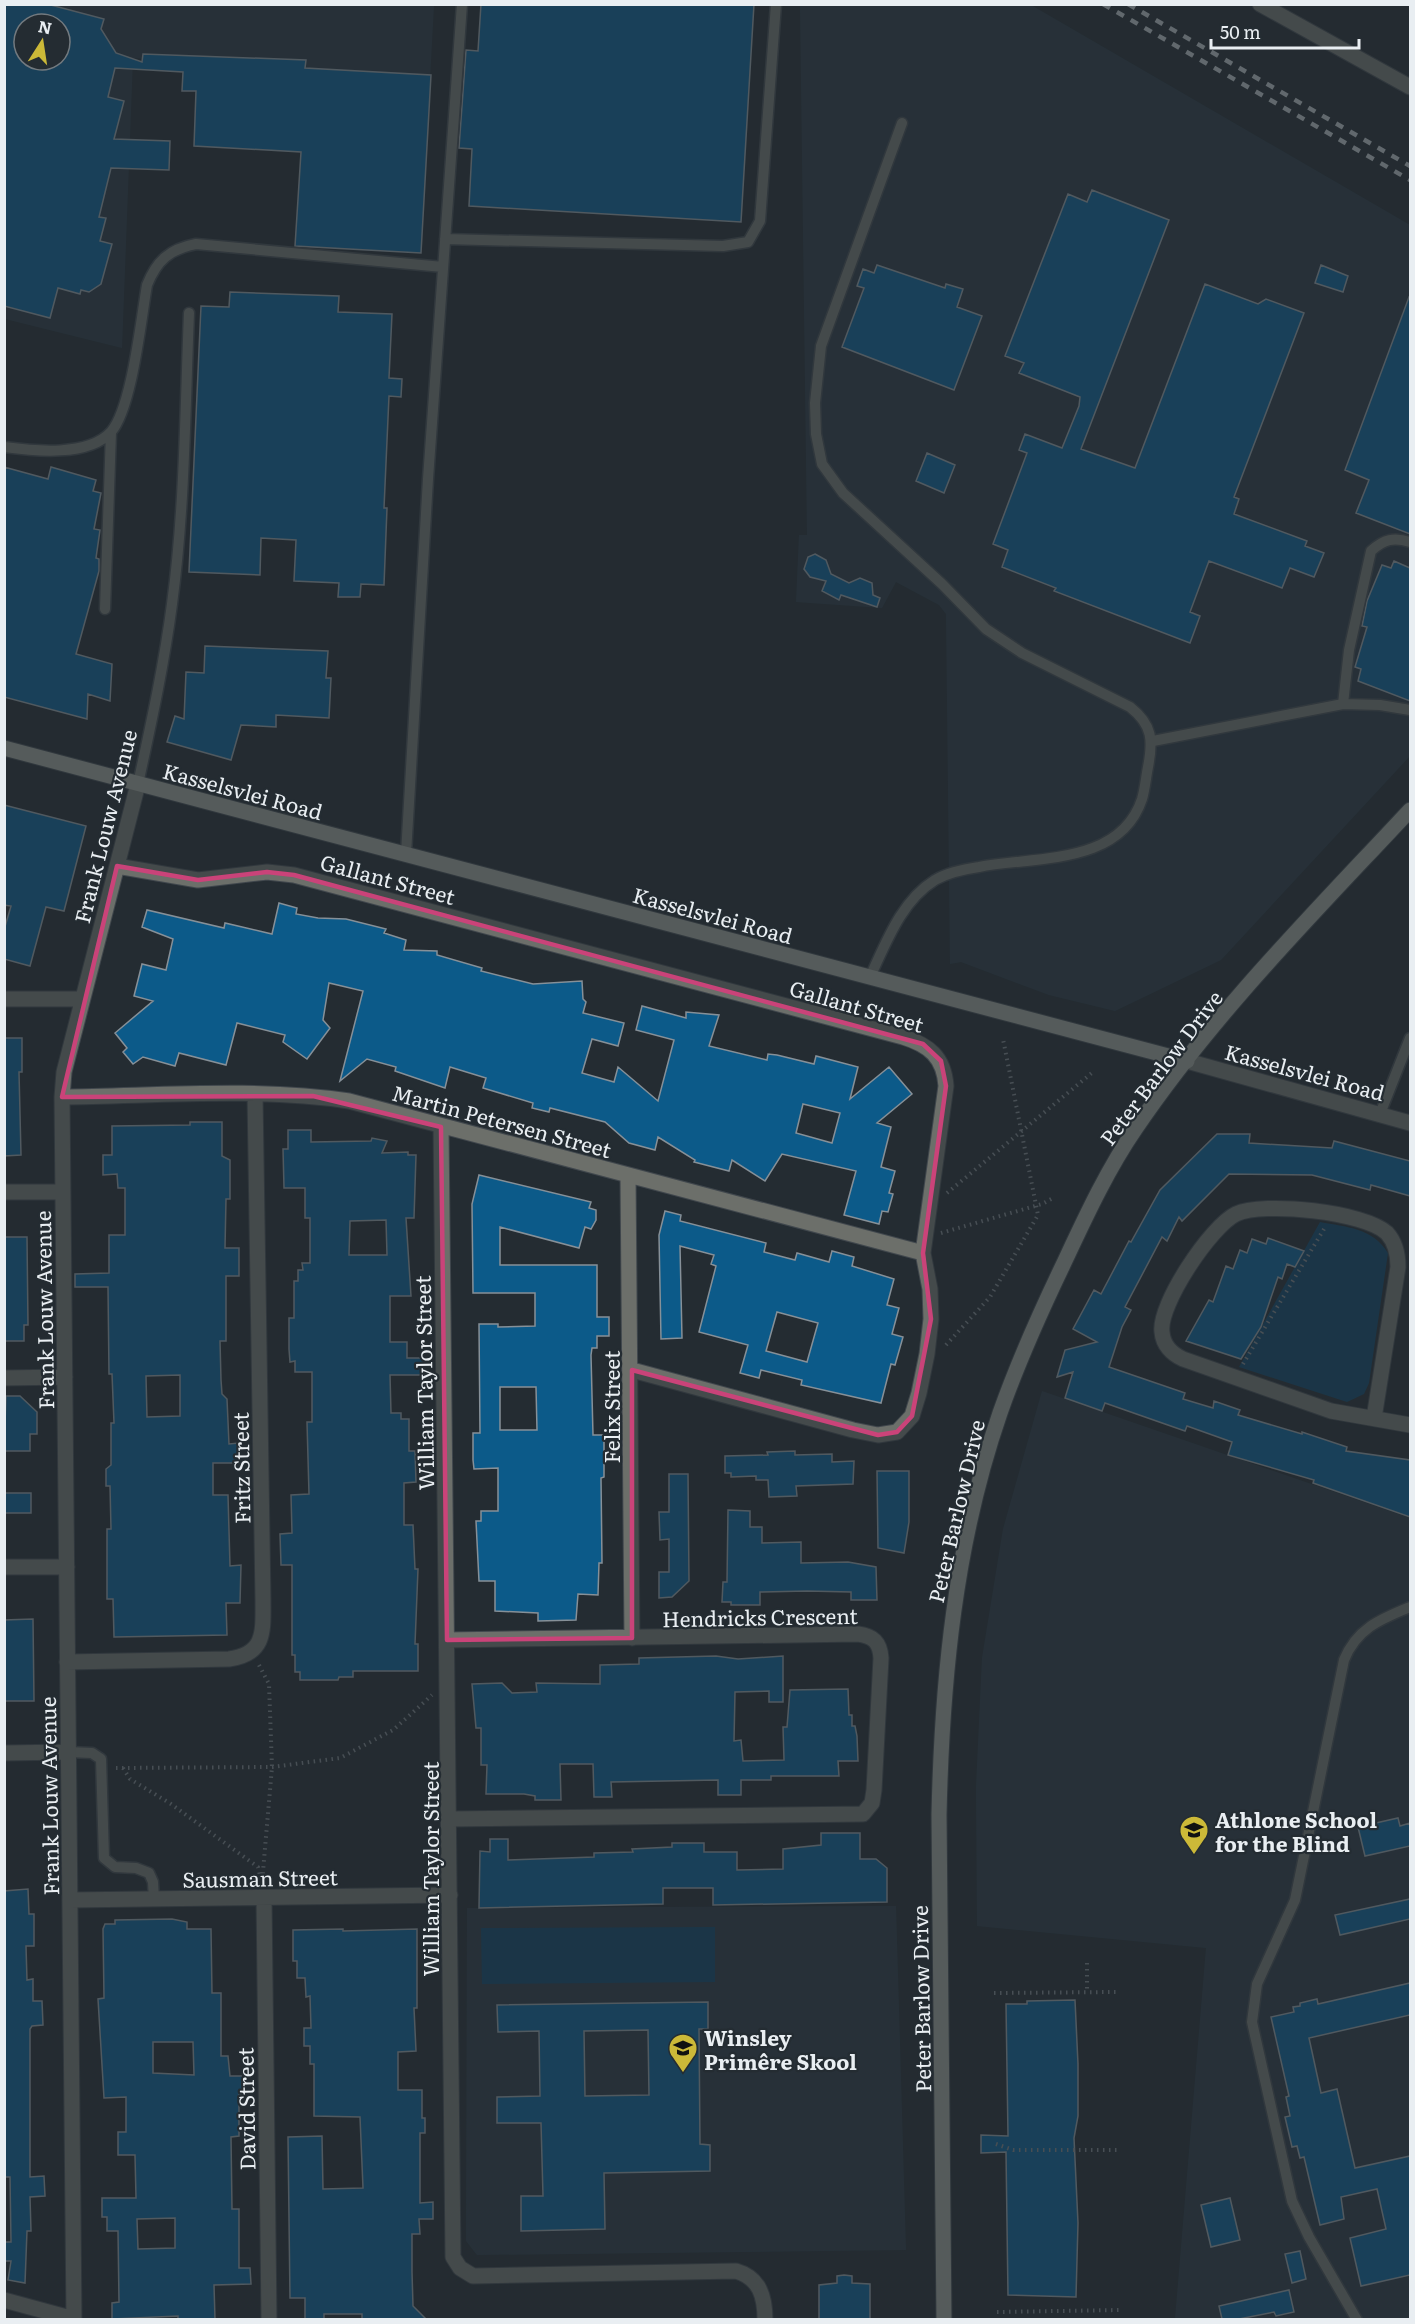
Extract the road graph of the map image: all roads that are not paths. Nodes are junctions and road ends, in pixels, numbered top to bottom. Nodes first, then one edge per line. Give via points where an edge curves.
1 (462, 4) edge
2 (776, 4) edge
3 (1260, 4) edge
4 (1410, 87) edge
5 (902, 123) dead end
6 (445, 239) junction
7 (443, 267) junction
8 (189, 313) dead end
9 (111, 432) junction
10 (4, 447) edge
11 (1410, 542) edge
12 (105, 609) dead end
13 (1343, 704) junction
14 (1410, 710) edge
15 (1153, 741) junction
16 (4, 748) edge
17 (138, 784) junction
18 (1410, 810) edge
19 (406, 854) junction
20 (117, 866) junction
21 (870, 977) junction
22 (4, 999) edge
23 (82, 999) junction
24 (1410, 1038) edge
25 (1187, 1061) junction
26 (255, 1095) junction
27 (62, 1097) junction
28 (1380, 1114) junction
29 (1410, 1123) edge
30 (441, 1127) junction
31 (628, 1175) junction
32 (4, 1192) edge
33 (63, 1192) junction
34 (922, 1253) junction
35 (632, 1370) junction
36 (65, 1377) junction
37 (4, 1378) edge
38 (1374, 1418) junction
39 (1410, 1425) edge
40 (4, 1567) edge
41 (67, 1567) junction
42 (1410, 1607) edge
43 (632, 1638) junction
44 (447, 1640) junction
45 (68, 1662) junction
46 (68, 1752) junction
47 (4, 1753) edge
48 (450, 1819) junction
49 (263, 1891) junction
50 (450, 1895) junction
51 (70, 1900) junction
52 (153, 1900) junction
53 (4, 2300) edge
54 (74, 2319) edge
55 (268, 2319) edge
56 (765, 2319) edge
57 (944, 2319) edge
58 (1357, 2319) edge

1 - 6 lane
2 - 6 lane via 760,221 748,242 723,246
3 - 4 street
5 - 15 lane via 820,346 815,403 822,464 843,493 986,629 1022,654 1130,707 1144,720
6 - 7 lane
7 - 9 lane via 196,244 178,247 163,257 147,285 125,406
7 - 19 lane
8 - 17 lane, Frank Louw Avenue via 180,520 172,603 159,692
9 - 10 lane via 79,448
9 - 12 lane
11 - 13 lane via 1397,538 1381,542 1371,551 1349,650
13 - 14 lane
13 - 15 lane
15 - 21 lane via 1142,799 1122,830 1100,845 1064,857 996,863 937,879 909,903
16 - 17 street, Kasselsvlei Road
17 - 19 street, Kasselsvlei Road
17 - 20 street, Frank Louw Avenue
18 - 25 street, Peter Barlow Drive via 1245,989
19 - 21 street, Kasselsvlei Road
20 - 23 street, Frank Louw Avenue
20 - 34 street, Gallant Street via 198,880 267,872 294,875 923,1044 941,1061 946,1086
21 - 25 street, Kasselsvlei Road
22 - 23 street
23 - 27 street, Frank Louw Avenue via 64,1072
24 - 28 lane
25 - 28 street, Kasselsvlei Road
25 - 57 street, Peter Barlow Drive via 1136,1127 1112,1166 1028,1342 981,1477 955,1600 942,1726 939,1815
26 - 27 street, Martin Petersen Street
26 - 30 street, Martin Petersen Street via 349,1101
26 - 45 street, Fritz Street via 261,1636 252,1652 229,1659
27 - 33 street, Frank Louw Avenue
28 - 29 street, Kasselsvlei Road
30 - 31 street, Martin Petersen Street
30 - 44 street, William Taylor Street
31 - 34 street, Martin Petersen Street
31 - 35 street, Felix Street
32 - 33 street
33 - 36 street, Frank Louw Avenue
34 - 35 street, Gallant Street via 930,1288 927,1354 912,1416 897,1432 878,1435 853,1430
35 - 43 street, Felix Street
36 - 37 street
36 - 41 street, Frank Louw Avenue
38 - 38 street via 1331,1411 1183,1359 1169,1349 1162,1333 1163,1315 1193,1259 1227,1219 1241,1212 1269,1208 1333,1214 1379,1227 1387,1234 1396,1250 1398,1268
38 - 39 street
40 - 41 street
41 - 45 street, Frank Louw Avenue
42 - 58 lane via 1370,1624 1353,1642 1344,1660 1295,1900 1260,1979 1252,2009 1254,2040 1292,2201
43 - 44 street, Hendricks Crescent
43 - 48 street, Hendricks Crescent via 869,1636 880,1648 881,1658 874,1790 868,1810 855,1815
44 - 48 street, William Taylor Street
45 - 46 street, Frank Louw Avenue
46 - 47 street
46 - 51 street, Frank Louw Avenue
46 - 52 lane via 98,1755 103,1768 104,1858 115,1868 136,1868 149,1873
48 - 50 street, William Taylor Street
49 - 50 street, Sausman Street
49 - 52 street, Sausman Street
49 - 55 street, David Street
50 - 56 street, William Taylor Street via 452,2240 453,2257 460,2268 472,2276 736,2271 753,2279 760,2288
51 - 52 street, Sausman Street
51 - 54 street, Frank Louw Avenue
53 - 54 street

